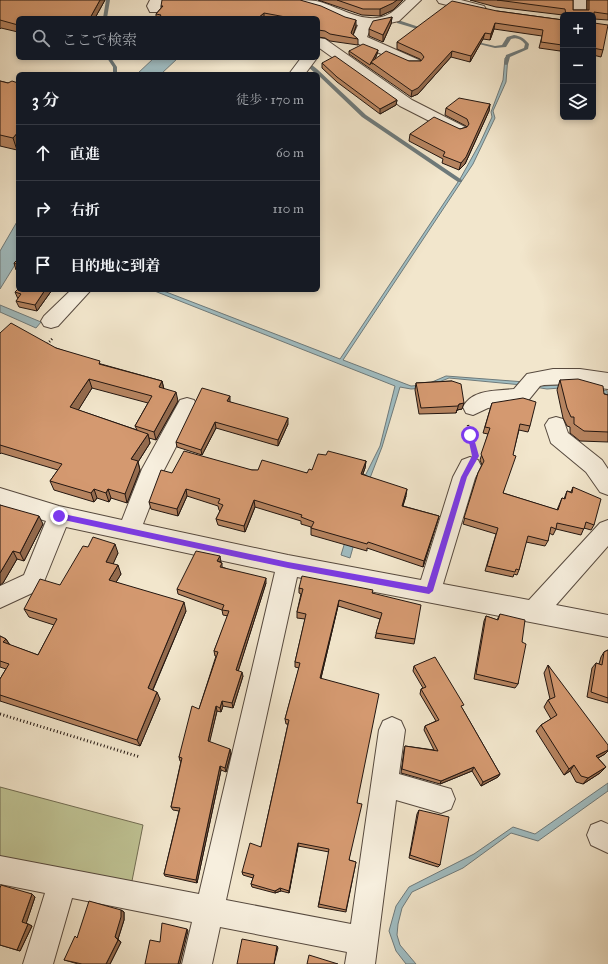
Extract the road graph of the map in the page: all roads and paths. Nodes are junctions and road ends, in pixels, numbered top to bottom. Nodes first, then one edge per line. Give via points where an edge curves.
1 (298, 0) edge
2 (414, 0) edge
3 (444, 0) edge
4 (579, 0) edge
5 (496, 12) edge
6 (579, 12) edge
7 (366, 22) junction
8 (328, 32) edge
9 (308, 60) edge
10 (414, 63) edge
11 (298, 72) edge
12 (459, 130) edge
13 (80, 292) edge
14 (54, 318) joint
15 (44, 348) edge
16 (608, 381) edge
17 (187, 406) dead end
18 (473, 407) joint
19 (556, 425) dead end
20 (470, 466) joint
21 (608, 486) edge
22 (0, 497) edge
23 (59, 516) junction
24 (608, 530) edge
25 (129, 531) junction
26 (288, 565) junction
27 (429, 591) junction
28 (0, 597) edge
29 (534, 612) junction
30 (608, 626) edge
31 (0, 714) edge
32 (392, 730) dead end
33 (140, 757) dead end
34 (385, 783) junction
35 (442, 799) dead end
36 (0, 870) edge
37 (63, 882) junction
38 (209, 911) junction
39 (362, 953) edge
40 (38, 964) edge
41 (197, 964) edge

1 - 8 street via 326,8
2 - 7 street via 394,18
3 - 5 street
4 - 6 street
7 - 8 street
7 - 10 street via 359,39
8 - 12 street via 381,87 432,122
9 - 11 street
13 - 14 street
14 - 15 path via 58,328
16 - 18 street via 557,375 534,379 520,396 483,400
17 - 25 street via 153,469
18 - 20 path via 468,423 476,456
19 - 21 street via 559,437 594,466
20 - 27 street via 464,477
22 - 23 street
23 - 25 street
23 - 28 street via 33,582
24 - 29 street
25 - 26 street
26 - 27 street
26 - 38 street
27 - 29 street
29 - 30 street
31 - 33 path
32 - 34 street
34 - 35 street
34 - 39 street
36 - 37 street
37 - 38 street
37 - 40 street
38 - 39 street
38 - 41 street

